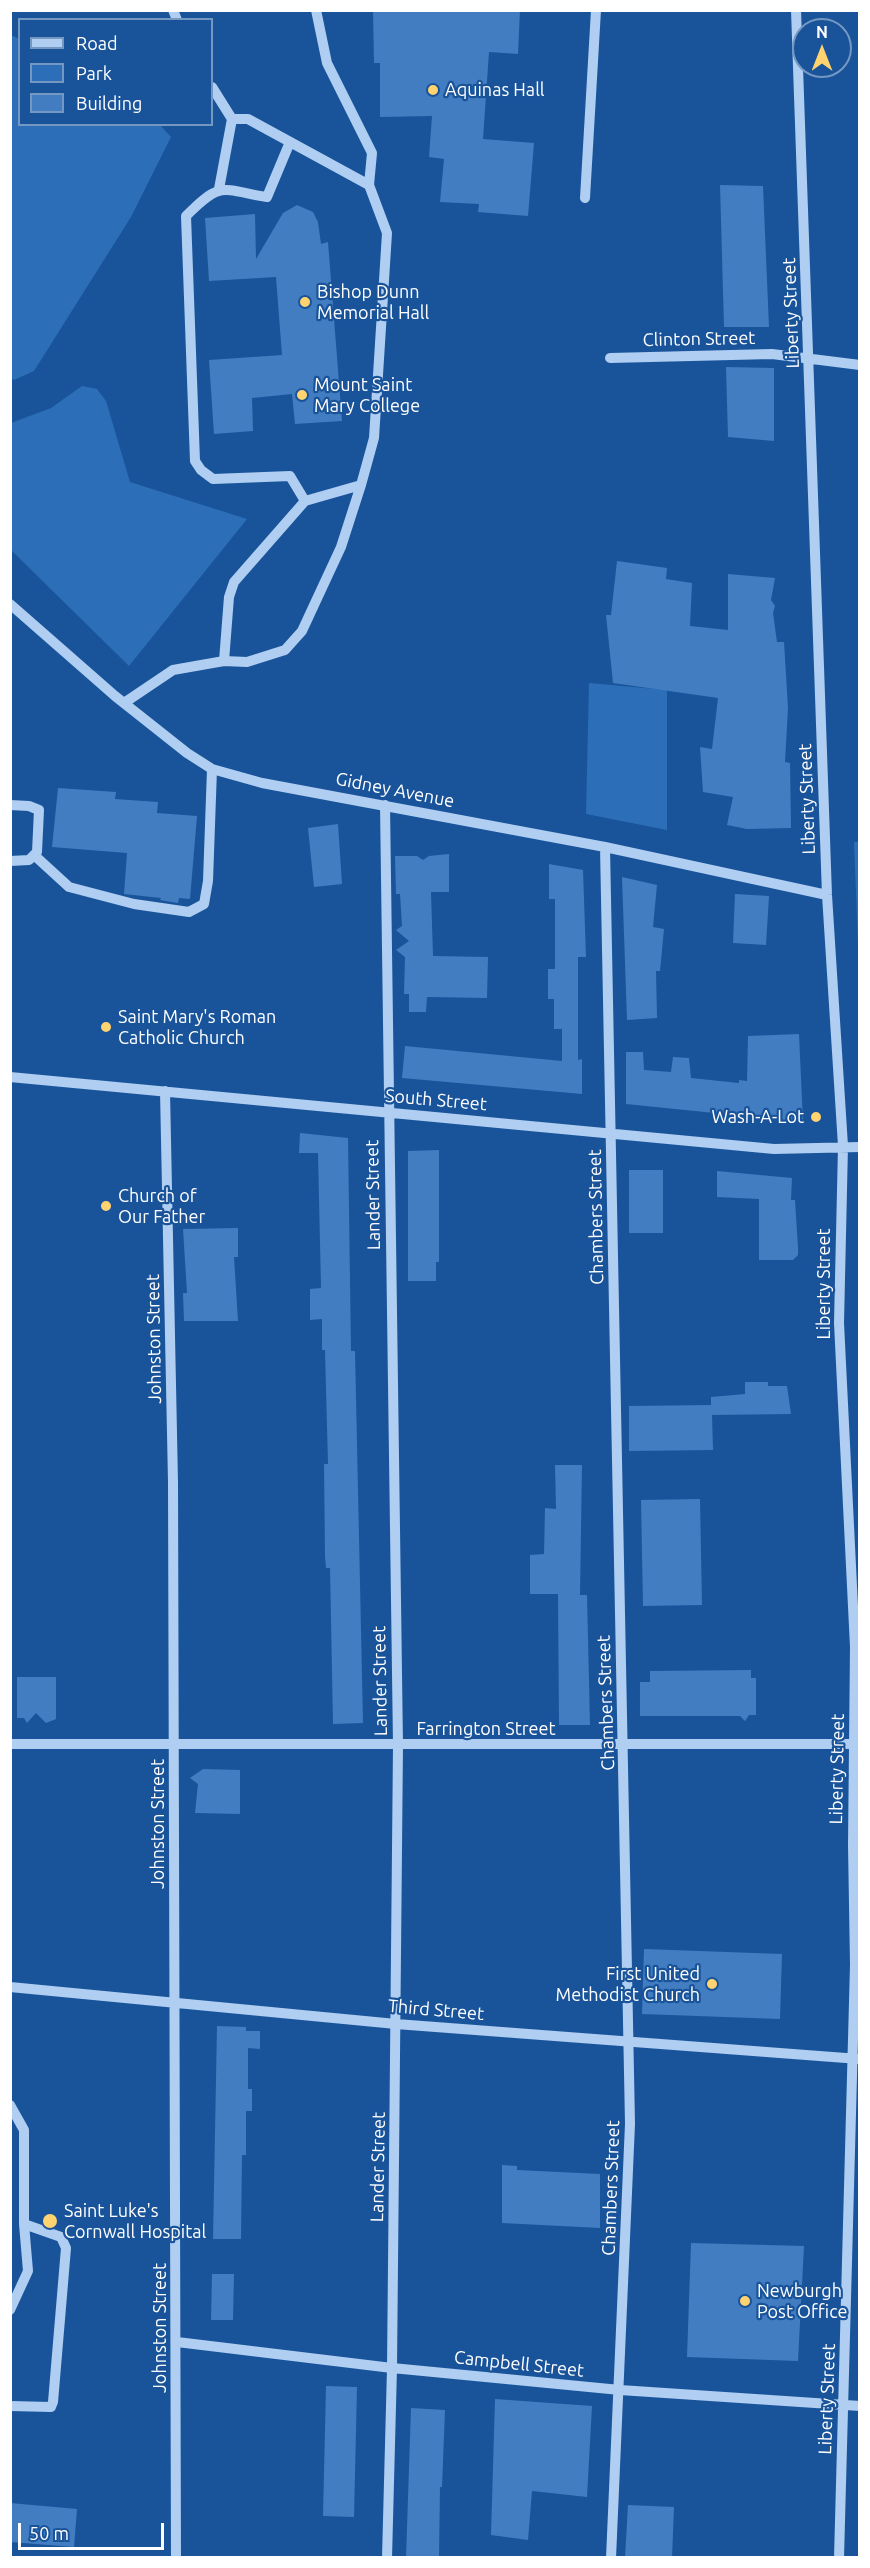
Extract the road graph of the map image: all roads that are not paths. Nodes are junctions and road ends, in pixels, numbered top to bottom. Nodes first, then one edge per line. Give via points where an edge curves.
1 (316, 10) edge
2 (596, 10) edge
3 (796, 10) edge
4 (213, 89) edge
5 (232, 119) junction
6 (290, 142) junction
7 (369, 185) junction
8 (219, 189) junction
9 (585, 198) dead end
10 (610, 358) dead end
11 (809, 360) junction
12 (860, 365) edge
13 (361, 485) junction
14 (305, 501) junction
15 (10, 604) edge
16 (224, 661) junction
17 (124, 703) junction
18 (212, 769) junction
19 (10, 805) edge
20 (385, 805) junction
21 (606, 847) junction
22 (34, 855) junction
23 (10, 861) edge
24 (827, 895) junction
25 (10, 1077) edge
26 (165, 1091) junction
27 (389, 1113) junction
28 (612, 1131) junction
29 (843, 1146) junction
30 (860, 1148) edge
31 (174, 1743) junction
32 (10, 1744) edge
33 (398, 1744) junction
34 (854, 1744) junction
35 (624, 1746) junction
36 (856, 1845) edge
37 (10, 1987) edge
38 (176, 2003) junction
39 (396, 2024) junction
40 (629, 2041) junction
41 (856, 2059) edge
42 (10, 2105) edge
43 (24, 2224) junction
44 (854, 2244) edge
45 (10, 2310) edge
46 (177, 2342) junction
47 (392, 2368) junction
48 (620, 2390) junction
49 (843, 2405) junction
50 (10, 2406) edge
51 (860, 2406) edge
52 (176, 2558) edge
53 (387, 2558) edge
54 (611, 2558) edge
55 (839, 2558) edge

1 - 7 street via 327,63 372,153
2 - 9 street
3 - 11 street, Liberty Street
4 - 5 street
5 - 6 street via 248,119
5 - 8 street
6 - 7 street
6 - 8 street via 267,197
7 - 13 street via 387,233 374,438
8 - 14 street via 208,194 186,216 195,461 213,479 290,476
10 - 11 street, Clinton Street via 772,354
11 - 12 street, Clinton Street
11 - 24 street, Liberty Street
13 - 14 street
13 - 16 street via 341,547 302,631 285,650 247,662
14 - 16 street via 234,582 229,597
15 - 17 street, Gidney Avenue
16 - 17 street via 173,670
17 - 18 street, Gidney Avenue
18 - 20 street, Gidney Avenue via 262,783
18 - 22 street via 208,881 204,904 189,912 134,904 69,887
19 - 22 street via 39,810
20 - 21 street, Gidney Avenue
20 - 27 street, Lander Street
21 - 24 street, Gidney Avenue
21 - 28 street, Chambers Street
22 - 23 street via 29,860
24 - 29 street, Liberty Street
25 - 26 street, South Street
26 - 27 street, South Street
26 - 31 street, Johnston Street
27 - 28 street, South Street
27 - 33 street, Lander Street
28 - 29 street, South Street via 774,1149
28 - 35 street, Chambers Street via 616,1525
29 - 30 street, South Street
29 - 34 street, Liberty Street via 839,1323 855,1647
31 - 32 street, Farrington Street
31 - 33 street, Farrington Street
31 - 38 street, Johnston Street
33 - 35 street, Farrington Street
33 - 39 street, Lander Street
34 - 35 street, Farrington Street
34 - 36 street, Liberty Street
35 - 40 street, Chambers Street
36 - 41 street, Liberty Street
37 - 38 street, Third Street
38 - 39 street, Third Street
38 - 46 street, Johnston Street
39 - 40 street, Third Street
39 - 47 street, Lander Street
40 - 41 street, Third Street
40 - 48 street, Chambers Street via 630,2124
41 - 44 street, Liberty Street
42 - 43 street via 24,2130
43 - 45 street via 28,2271
43 - 50 street via 61,2237 66,2248 53,2402 44,2409
44 - 49 street, Liberty Street
46 - 47 street, Campbell Street
46 - 52 street, Johnston Street
47 - 48 street, Campbell Street
47 - 53 street, Lander Street
48 - 49 street, Campbell Street
48 - 54 street, Chambers Street
49 - 51 street, Campbell Street
49 - 55 street, Liberty Street

